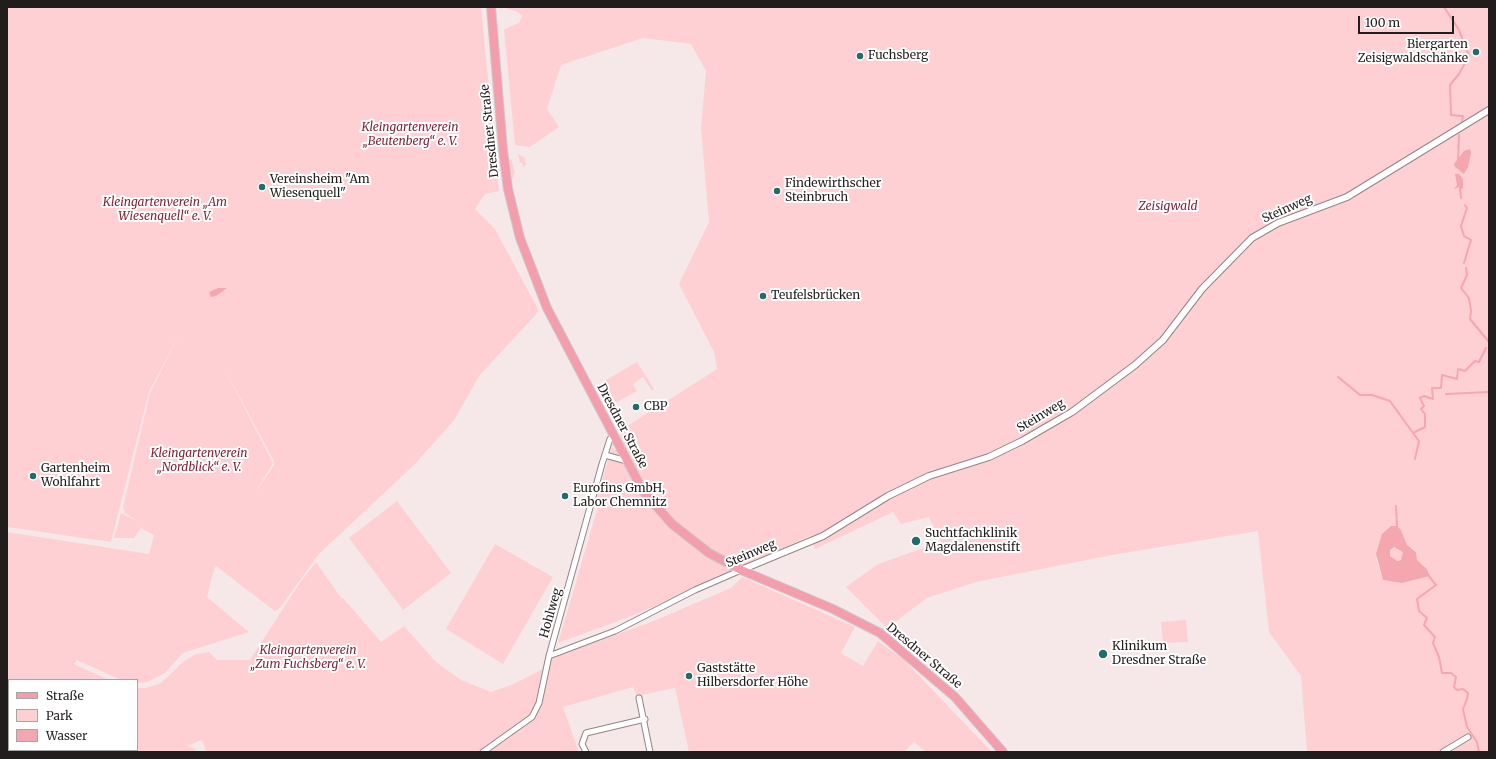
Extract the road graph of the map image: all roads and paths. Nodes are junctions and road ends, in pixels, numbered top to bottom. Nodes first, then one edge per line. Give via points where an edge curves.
1 (490, 7) edge
2 (1489, 110) edge
3 (614, 436) junction
4 (605, 456) junction
5 (627, 461) junction
6 (741, 570) junction
7 (549, 656) junction
8 (640, 698) dead end
9 (645, 719) junction
10 (1468, 737) dead end
11 (483, 752) edge
12 (586, 752) edge
13 (650, 752) edge
14 (1003, 752) edge
15 (1443, 752) edge

1 - 3 main road, Dresdner Straße via 508,189 520,238 546,308
2 - 6 street, Steinweg via 1347,197 1278,223 1252,238 1202,289 1163,340 1072,412 989,457 929,476 888,496 823,536
3 - 4 street, Hohlweg via 610,439
3 - 5 main road, Dresdner Straße
4 - 5 street
4 - 7 street, Hohlweg
5 - 6 main road, Dresdner Straße via 643,491 672,524 709,553
6 - 7 street, Steinweg via 695,590 621,628
6 - 14 main road, Dresdner Straße via 880,633 955,697
7 - 11 street, Hohlweg via 539,703 532,717
8 - 9 street
9 - 12 street via 586,733 582,744
9 - 13 street
10 - 15 street

